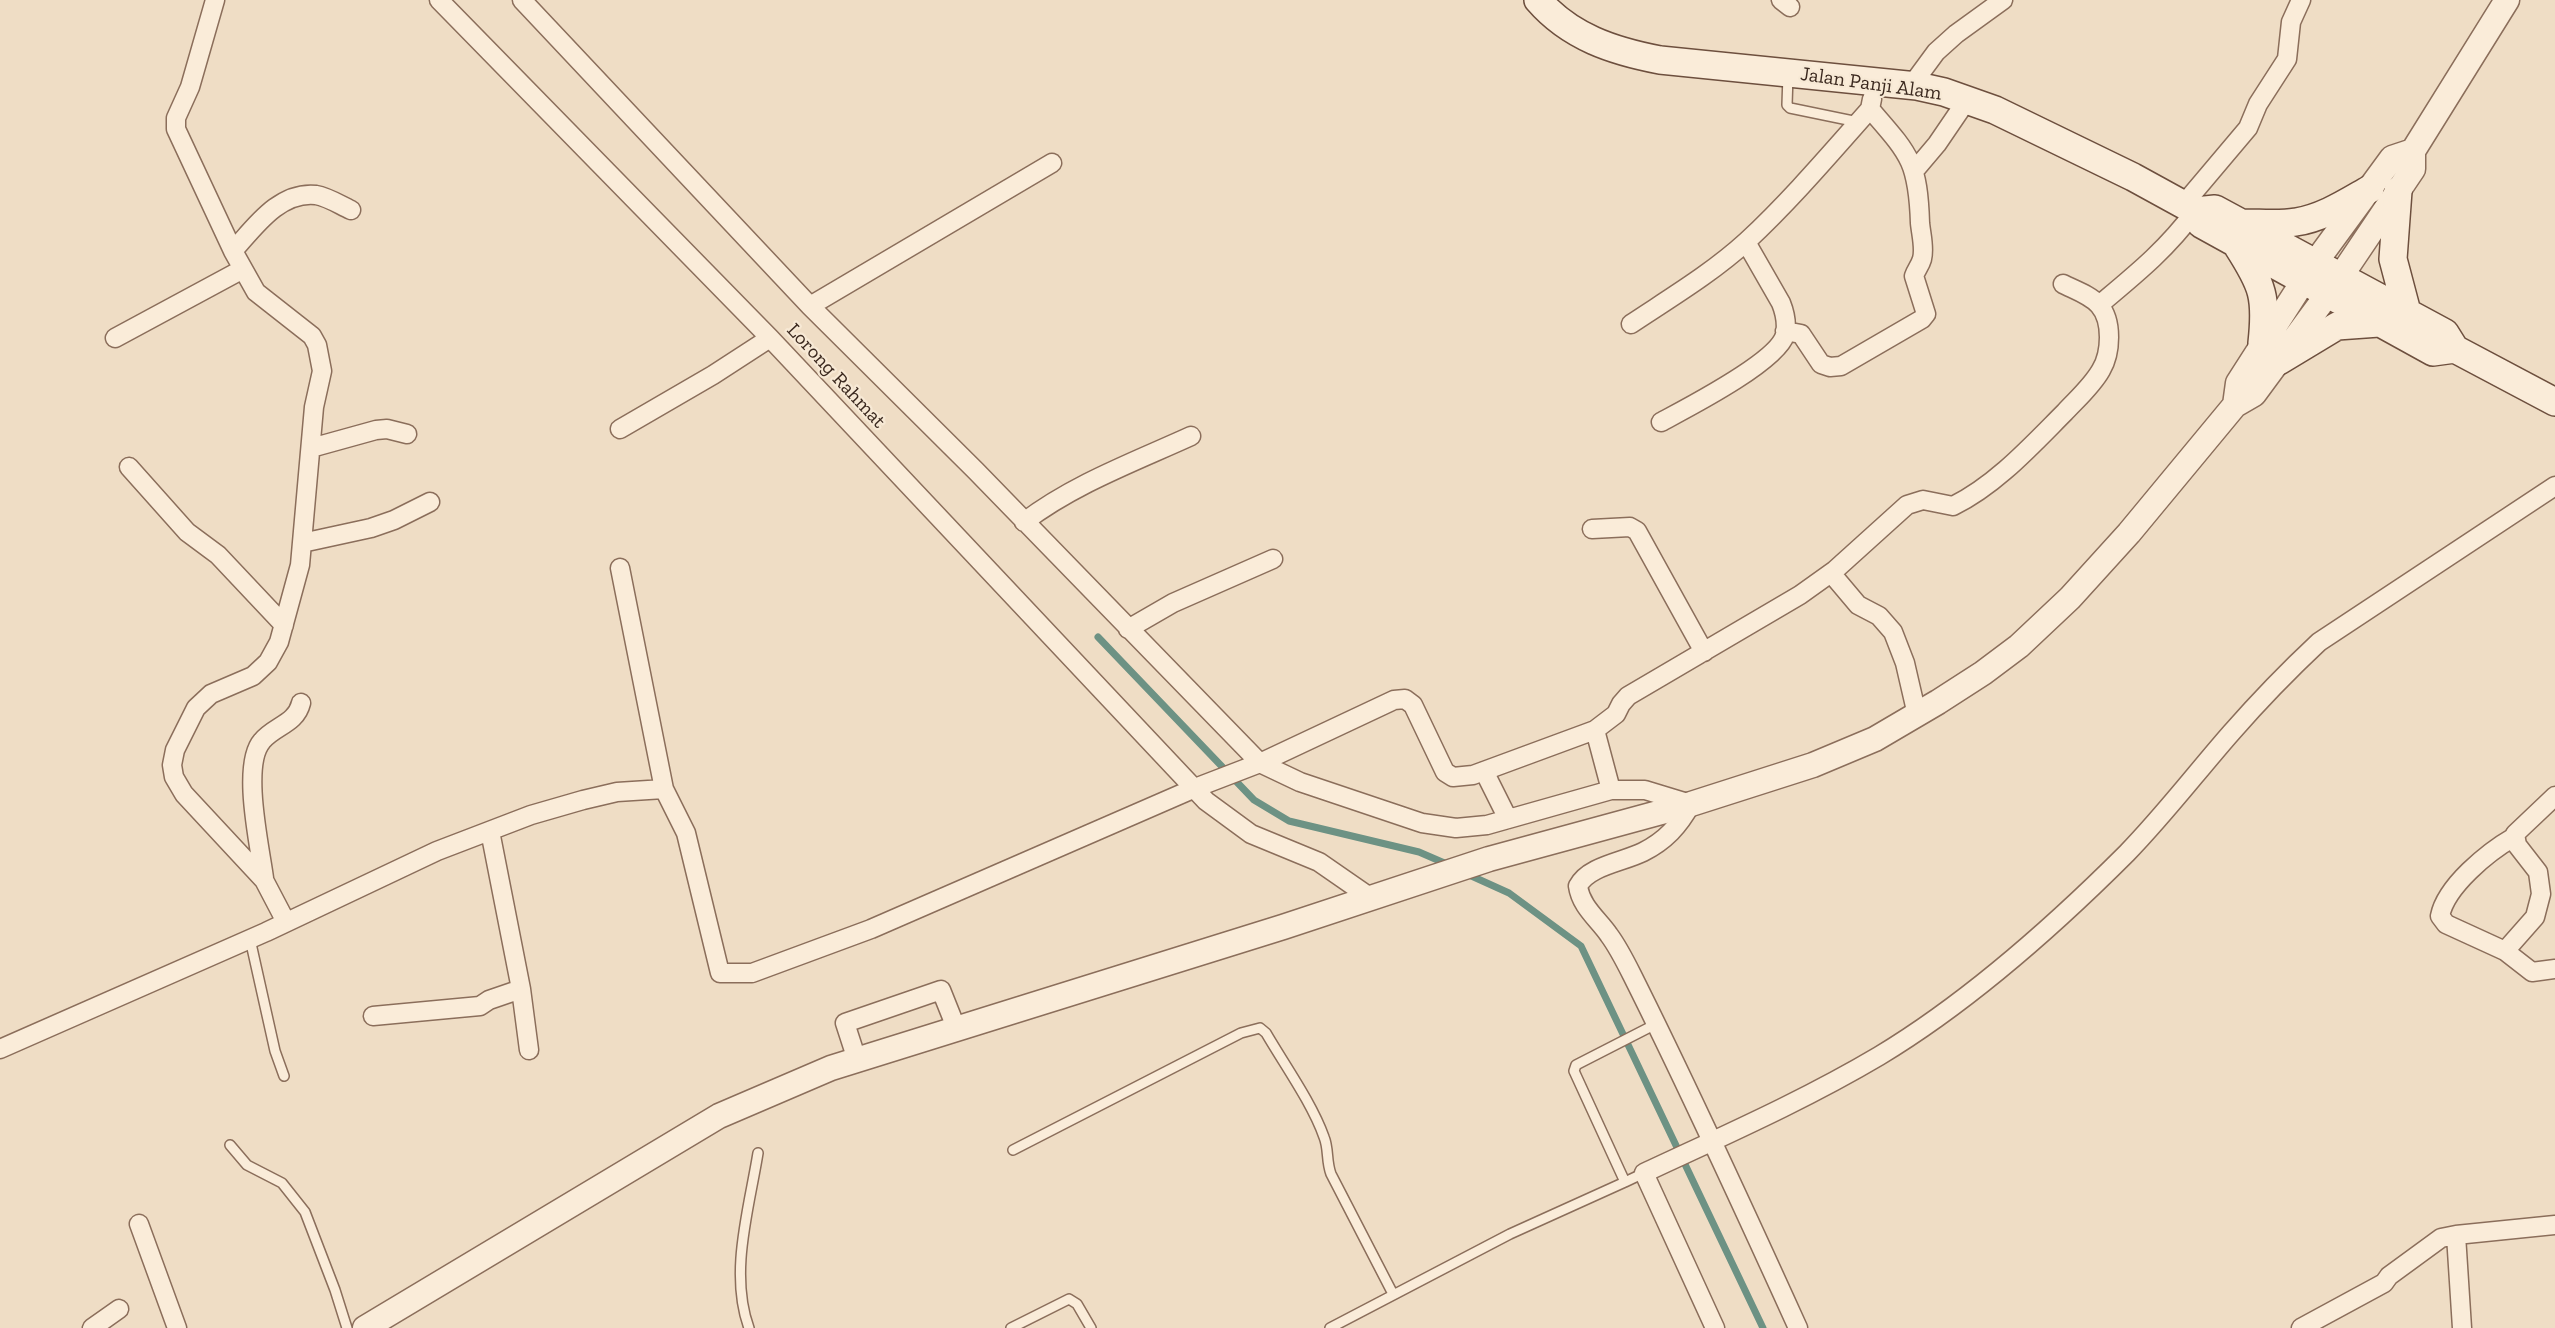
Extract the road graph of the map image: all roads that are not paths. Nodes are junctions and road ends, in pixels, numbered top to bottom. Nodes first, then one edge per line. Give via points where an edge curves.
1 (214, 0) edge
2 (439, 0) edge
3 (522, 0) edge
4 (1538, 0) edge
5 (2002, 0) edge
6 (2301, 0) edge
7 (2507, 0) edge
8 (1789, 73) junction
9 (1876, 81) junction
10 (1911, 86) junction
11 (1967, 99) junction
12 (1864, 116) junction
13 (2413, 151) junction
14 (1052, 163) dead end
15 (1915, 170) junction
16 (2370, 189) junction
17 (2398, 191) junction
18 (2189, 208) junction
19 (351, 210) dead end
20 (2238, 233) junction
21 (1746, 242) junction
22 (233, 251) junction
23 (243, 269) junction
24 (2309, 272) junction
25 (2063, 284) dead end
26 (2334, 286) junction
27 (2099, 305) junction
28 (810, 306) junction
29 (2408, 312) junction
30 (2380, 323) junction
31 (1630, 324) dead end
32 (1785, 331) junction
33 (115, 338) dead end
34 (770, 338) junction
35 (2456, 349) junction
36 (2270, 352) junction
37 (2555, 402) edge
38 (1661, 422) dead end
39 (620, 429) dead end
40 (407, 434) dead end
41 (1191, 436) dead end
42 (311, 448) junction
43 (129, 466) dead end
44 (2555, 486) edge
45 (430, 502) dead end
46 (1024, 522) junction
47 (1592, 529) dead end
48 (302, 543) junction
49 (1273, 559) dead end
50 (620, 568) dead end
51 (1831, 573) junction
52 (284, 625) junction
53 (1128, 629) junction
54 (1704, 652) junction
55 (301, 703) dead end
56 (1917, 715) junction
57 (1595, 730) junction
58 (1256, 764) junction
59 (1484, 771) junction
60 (1198, 787) junction
61 (664, 789) junction
62 (1611, 790) junction
63 (2555, 796) edge
64 (1691, 804) junction
65 (1508, 819) junction
66 (490, 831) junction
67 (2514, 837) junction
68 (264, 879) junction
69 (1371, 898) junction
70 (286, 922) junction
71 (250, 939) junction
72 (2505, 951) junction
73 (2555, 969) edge
74 (521, 989) junction
75 (373, 1016) dead end
76 (1656, 1024) junction
77 (957, 1030) junction
78 (0, 1049) edge
79 (529, 1050) dead end
80 (857, 1060) junction
81 (284, 1076) dead end
82 (1713, 1141) junction
83 (230, 1145) dead end
84 (1013, 1150) dead end
85 (758, 1154) dead end
86 (1644, 1173) junction
87 (1625, 1182) junction
88 (140, 1224) dead end
89 (2555, 1225) edge
90 (2456, 1235) junction
91 (1393, 1294) junction
92 (119, 1309) dead end
93 (92, 1328) edge
94 (177, 1328) edge
95 (347, 1328) edge
96 (365, 1328) edge
97 (749, 1328) edge
98 (1011, 1328) edge
99 (1090, 1328) edge
100 (1330, 1328) edge
101 (1716, 1328) edge
102 (1798, 1328) edge
103 (2301, 1328) edge
104 (2462, 1328) edge

1 - 22 street via 190,87 175,124
2 - 34 street, Lorong Rahmat
3 - 28 street
4 - 8 main road, Jalan Panji Alam via 1577,33 1623,53
5 - 10 street via 1936,52
6 - 18 street via 2291,22 2287,59 2258,104 2248,128
7 - 13 street
8 - 9 main road, Jalan Panji Alam
8 - 12 lane via 1790,108
9 - 10 main road, Jalan Panji Alam
9 - 12 street
10 - 11 main road, Jalan Panji Alam
11 - 15 street
11 - 18 main road, Jalan Panji Alam
12 - 15 street via 1906,150
12 - 21 street
13 - 16 street via 2392,158
13 - 17 street via 2414,169
14 - 28 street
15 - 32 street via 1923,250 1914,276 1926,310 1924,317 1836,367 1821,364 1802,334
16 - 20 main road via 2306,220
16 - 24 street
17 - 26 street
17 - 29 main road via 2393,259
18 - 20 main road, Jalan Panji Alam via 2215,209
18 - 27 street via 2178,234 2148,265
19 - 22 street via 315,195 291,199 276,207
20 - 24 main road, Jalan Panji Alam
20 - 36 main road via 2263,292
21 - 31 street via 1698,280
21 - 32 street via 1785,312
22 - 23 street
23 - 33 street
23 - 42 street via 262,297 312,336 317,345 322,371
24 - 26 main road, Jalan Panji Alam
24 - 36 street
25 - 27 street
26 - 29 main road
26 - 30 main road
26 - 36 street
27 - 51 street via 2105,315 2109,345 2101,370 2011,466 1953,506 1923,500 1907,505
28 - 46 street
29 - 35 main road via 2445,333
30 - 35 main road via 2433,351
30 - 36 main road via 2346,323
32 - 38 street via 1773,352 1727,385
34 - 39 street
34 - 60 street, Lorong Rahmat
35 - 37 main road
36 - 56 street via 2254,394 2235,405 2070,598 1983,673
40 - 42 street via 376,430
41 - 46 street via 1084,484
42 - 48 street
43 - 52 street via 188,532 226,563
44 - 82 street via 2319,642 2232,732 2127,852 1994,973 1946,1011 1823,1088
45 - 48 street via 371,528
46 - 53 street
47 - 54 street via 1630,527 1636,531
48 - 52 street
49 - 53 street via 1173,603
50 - 61 street
51 - 54 street
51 - 56 street via 1858,605 1879,616 1893,632
52 - 68 street via 276,651 253,676 211,694 196,708 175,750 172,765 184,794
53 - 58 street
54 - 57 street via 1628,696 1616,714
55 - 68 street via 292,719 262,741 255,754 253,802
56 - 64 street via 1845,753
57 - 59 street
57 - 62 street
58 - 59 street via 1401,698 1413,705 1444,772 1461,777
58 - 60 street
58 - 65 street via 1422,823 1473,827
59 - 65 street
60 - 61 street via 871,928 752,973 720,973 686,833
60 - 69 street, Lorong Rahmat via 1215,808 1251,834 1319,862
61 - 66 street via 616,792 531,815
62 - 64 street via 1645,790
62 - 65 street
63 - 67 street
64 - 69 street via 1489,859
64 - 76 street via 1680,824 1665,838 1585,876 1578,886 1585,906 1624,959
66 - 70 street
66 - 74 street
67 - 72 street via 2538,872 2541,894 2535,917
67 - 72 street via 2466,874 2442,905 2440,916 2446,924
68 - 70 street
69 - 77 street
70 - 71 street
71 - 78 street
71 - 81 lane via 274,1052
72 - 73 street via 2532,972
74 - 75 street via 480,1006
74 - 79 street
76 - 82 street
76 - 87 lane via 1600,1051 1576,1065 1574,1071
77 - 80 street
77 - 80 street via 941,990 845,1023
80 - 96 street via 719,1116
82 - 86 street
82 - 102 street
83 - 95 lane via 247,1165 282,1183 305,1212
84 - 91 lane via 1241,1033 1260,1028 1318,1122 1331,1174
85 - 97 lane via 742,1244 741,1292
86 - 87 lane
86 - 101 street
87 - 91 lane via 1510,1234
88 - 94 street
89 - 90 street
90 - 103 street via 2441,1238 2384,1283
90 - 104 street
91 - 100 lane
92 - 93 street
98 - 99 lane via 1068,1299 1077,1304

